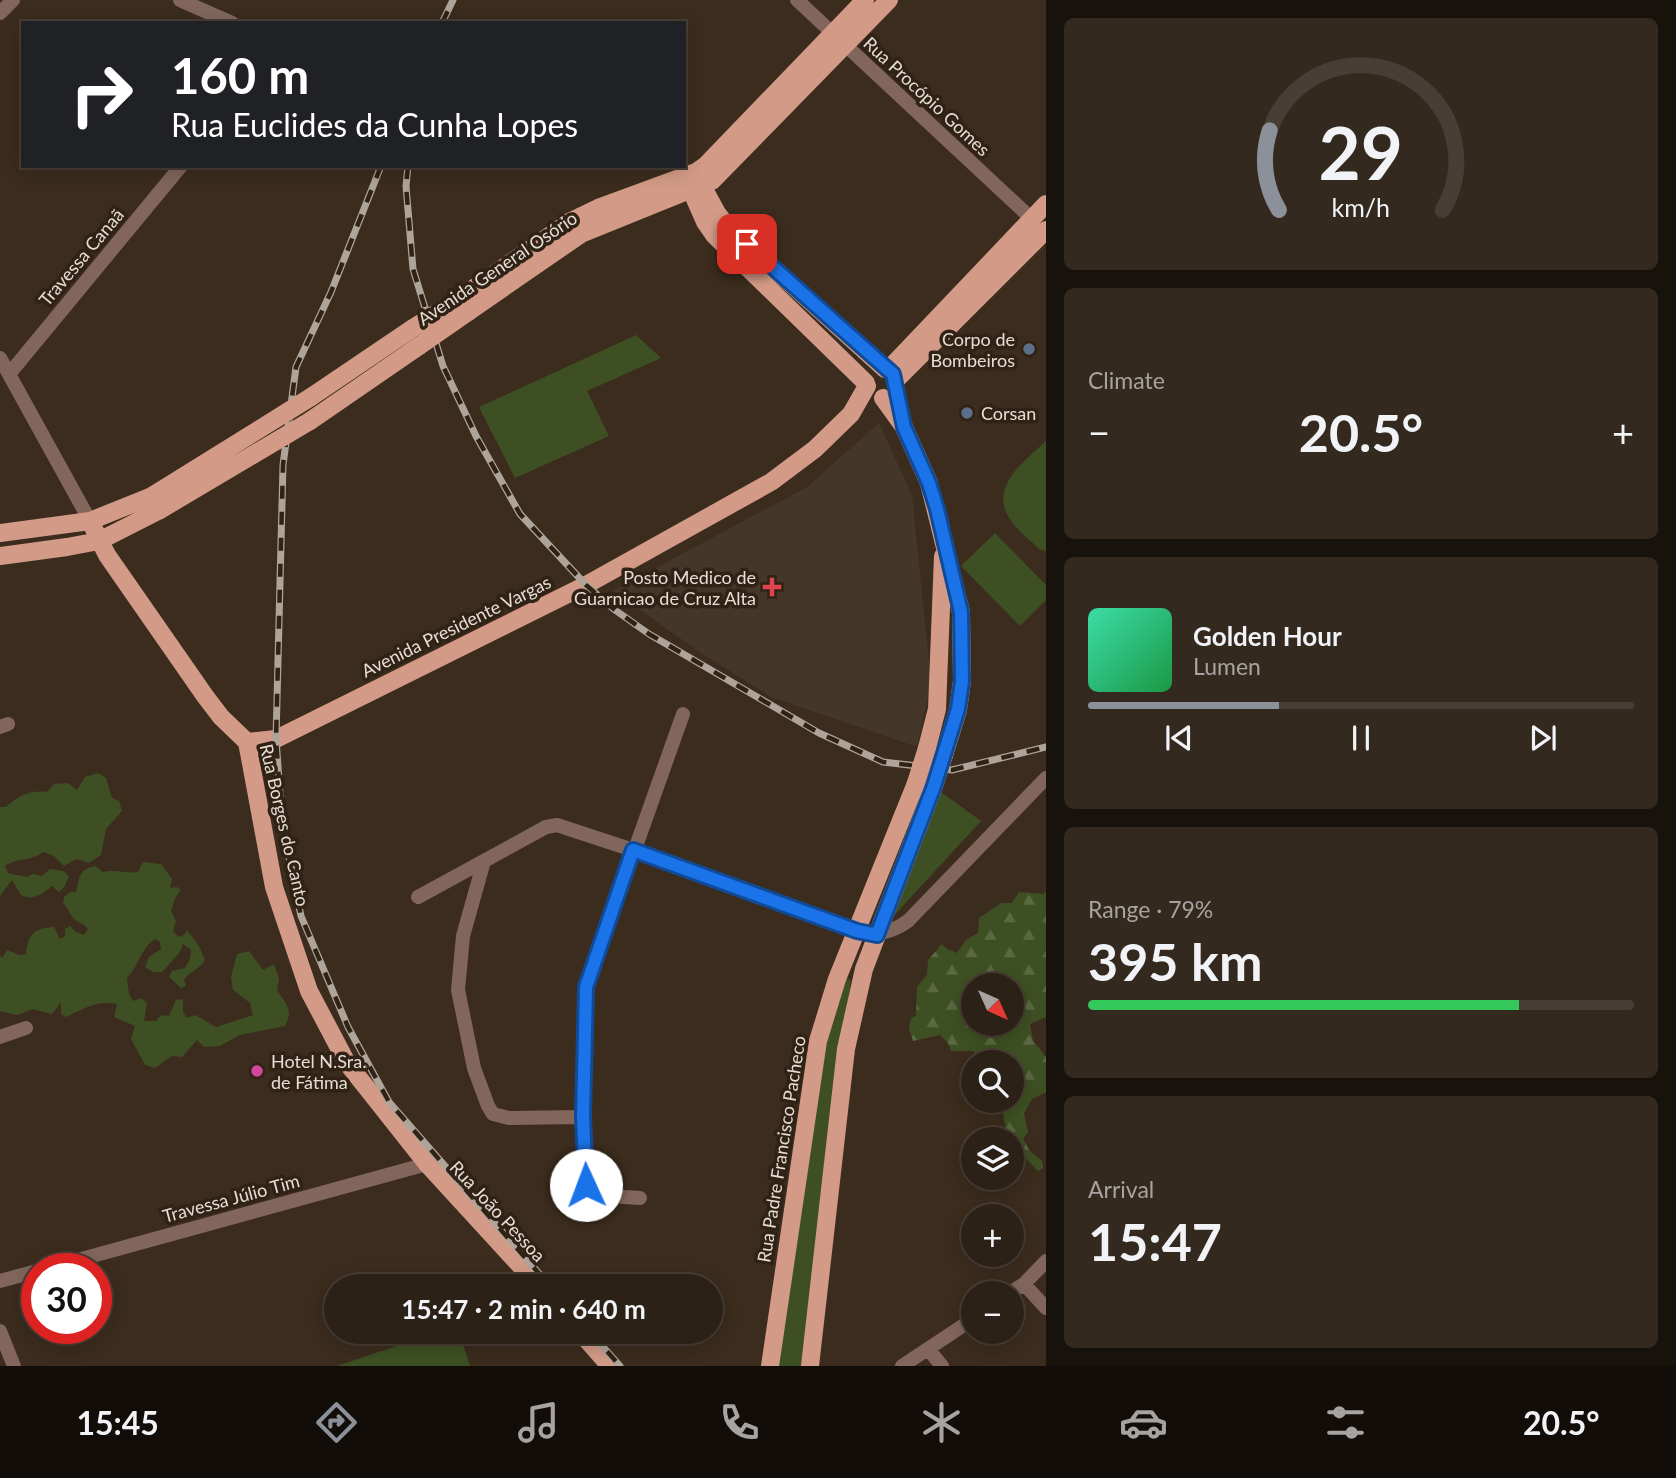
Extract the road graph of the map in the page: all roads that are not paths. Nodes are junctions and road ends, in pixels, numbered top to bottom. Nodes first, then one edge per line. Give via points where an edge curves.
1 (13, 0) edge
2 (180, 0) edge
3 (797, 0) edge
4 (864, 0) edge
5 (889, 0) edge
6 (0, 13) edge
7 (227, 21) edge
8 (840, 40) junction
9 (179, 168) edge
10 (693, 181) junction
11 (1046, 204) edge
12 (1043, 227) edge
13 (462, 306) junction
14 (0, 358) edge
15 (10, 373) junction
16 (882, 384) junction
17 (156, 503) junction
18 (90, 521) junction
19 (0, 533) edge
20 (99, 541) junction
21 (944, 545) junction
22 (0, 556) edge
23 (937, 709) junction
24 (958, 709) junction
25 (683, 715) dead end
26 (247, 742) junction
27 (1046, 778) edge
28 (925, 785) junction
29 (633, 850) junction
30 (484, 861) junction
31 (418, 897) dead end
32 (857, 931) junction
33 (877, 935) junction
34 (26, 1028) dead end
35 (0, 1037) edge
36 (818, 1041) junction
37 (846, 1049) junction
38 (583, 1117) junction
39 (426, 1164) junction
40 (640, 1198) dead end
41 (104, 1253) edge
42 (1046, 1261) edge
43 (528, 1274) edge
44 (21, 1275) edge
45 (0, 1281) edge
46 (1024, 1283) joint
47 (1046, 1308) edge
48 (961, 1327) edge
49 (0, 1331) edge
50 (591, 1344) edge
51 (928, 1349) junction
52 (14, 1366) edge
53 (610, 1366) edge
54 (770, 1366) edge
55 (810, 1366) edge
56 (902, 1366) edge
57 (942, 1366) edge

1 - 6 street
2 - 7 street
3 - 8 street, Rua Procópio Gomes
4 - 8 main road, Avenida General Osório
5 - 8 main road, Avenida General Osório
8 - 10 main road, Avenida General Osório via 719,175
8 - 12 street, Rua Procópio Gomes
9 - 15 street, Travessa Canaã
10 - 13 main road, Avenida General Osório via 524,263
10 - 16 main road, Rua Padre Francisco Pacheco via 716,225
11 - 12 main road, Avenida Presidente Vargas
12 - 16 main road, Avenida Presidente Vargas
13 - 17 main road, Avenida General Osório, bridge via 414,328
13 - 17 main road, Avenida General Osório, bridge via 419,346 310,421
14 - 15 street, Rua Borges do Canto
15 - 18 street, Rua Borges do Canto
16 - 21 main road, Rua Padre Francisco Pacheco via 929,483
16 - 26 main road, Avenida Presidente Vargas via 815,449 771,482 586,585 276,739
17 - 18 main road, Avenida General Osório
17 - 20 main road, Avenida General Osório
18 - 19 main road, Avenida General Osório
18 - 20 main road, Rua Borges do Canto
20 - 22 main road, Avenida General Osório
20 - 26 main road, Rua Borges do Canto via 205,696
21 - 23 main road, Rua Padre Francisco Pacheco
21 - 24 main road, Rua Padre Francisco Pacheco via 961,612
23 - 24 main road
23 - 28 main road, Rua Padre Francisco Pacheco, bridge via 927,748
24 - 28 main road, Rua Padre Francisco Pacheco, bridge via 944,755
25 - 29 street
26 - 39 main road, Rua Borges do Canto via 274,887 309,991 347,1063
27 - 33 street via 908,920
28 - 32 main road, Rua Padre Francisco Pacheco
28 - 33 main road, Rua Padre Francisco Pacheco
29 - 30 street via 557,825
29 - 32 street
29 - 38 street via 586,987
30 - 31 street
30 - 38 street via 463,936 458,990 474,1068 488,1106 493,1114 509,1118
32 - 33 street
32 - 36 main road, Rua Padre Francisco Pacheco
33 - 37 main road, Rua Padre Francisco Pacheco via 864,969
34 - 35 street
36 - 37 main road
36 - 54 main road, Rua Padre Francisco Pacheco
37 - 55 main road, Rua Padre Francisco Pacheco
38 - 40 street via 588,1191
39 - 41 street, Travessa Júlio Tim
39 - 43 main road, Rua João Pessoa
42 - 46 street
44 - 45 street
46 - 47 street
48 - 51 street
49 - 52 street
50 - 53 main road
51 - 56 street
51 - 57 street

